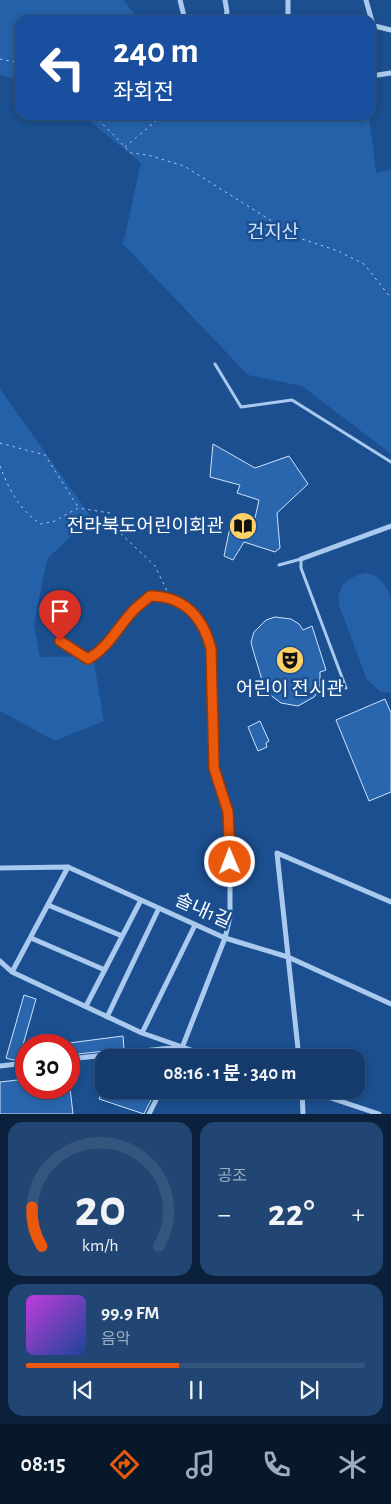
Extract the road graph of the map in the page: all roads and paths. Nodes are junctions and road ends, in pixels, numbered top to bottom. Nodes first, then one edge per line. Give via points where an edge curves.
1 (180, 0) edge
2 (225, 0) edge
3 (288, 0) edge
4 (366, 0) edge
5 (184, 15) edge
6 (226, 15) edge
7 (288, 15) edge
8 (370, 15) edge
9 (376, 26) edge
10 (391, 30) edge
11 (0, 59) edge
12 (15, 62) edge
13 (391, 73) edge
14 (376, 75) edge
15 (99, 120) edge
16 (157, 120) edge
17 (125, 148) junction
18 (391, 298) edge
19 (215, 364) dead end
20 (0, 443) edge
21 (391, 462) edge
22 (0, 466) edge
23 (78, 508) junction
24 (391, 526) edge
25 (301, 559) junction
26 (279, 565) dead end
27 (172, 598) junction
28 (60, 641) dead end
29 (346, 688) dead end
30 (68, 867) junction
31 (0, 868) edge
32 (141, 900) junction
33 (391, 902) edge
34 (48, 905) junction
35 (159, 908) junction
36 (195, 925) junction
37 (122, 936) junction
38 (31, 938) junction
39 (225, 938) junction
40 (288, 957) junction
41 (0, 961) edge
42 (104, 970) junction
43 (12, 972) junction
44 (391, 1004) edge
45 (86, 1006) junction
46 (107, 1017) junction
47 (142, 1032) junction
48 (183, 1046) junction
49 (182, 1049) edge
50 (191, 1049) edge
51 (297, 1049) edge
52 (80, 1058) edge
53 (15, 1065) edge
54 (0, 1066) edge
55 (156, 1099) edge
56 (303, 1099) edge
57 (334, 1099) edge
58 (149, 1114) edge
59 (304, 1114) edge
60 (379, 1114) edge

1 - 5 street
2 - 6 street
3 - 7 street
4 - 8 street
9 - 10 street
11 - 12 path
13 - 14 street
15 - 17 path
16 - 17 path
17 - 18 path via 131,153 184,166 299,238 364,264
19 - 21 lane via 242,407 292,400
20 - 23 path via 44,455
22 - 23 path via 7,486 25,510 41,524 55,521
23 - 27 path via 110,513 117,530 155,566
24 - 25 street
25 - 26 lane
25 - 29 lane via 301,568
27 - 28 street via 150,596 132,611 100,652 88,659
27 - 39 street via 197,618 208,635 211,649 214,768 228,812 230,842 230,917
30 - 31 street, 솔내1길
30 - 32 street, 솔내1길
30 - 34 street
32 - 35 street, 솔내1길
32 - 37 street
33 - 40 street via 277,853
34 - 37 street
34 - 38 street
35 - 36 street, 솔내1길
35 - 46 street
36 - 39 street, 솔내1길
36 - 47 street
37 - 42 street
38 - 42 street
38 - 43 street
39 - 40 street, 솔내1길
39 - 48 street
40 - 44 street, 솔내1길
40 - 51 street
41 - 43 street
42 - 45 street
43 - 45 street
45 - 46 street
46 - 47 street
47 - 48 street
48 - 49 street
48 - 50 street
48 - 52 street
53 - 54 street
55 - 58 street
56 - 59 street
57 - 60 street

